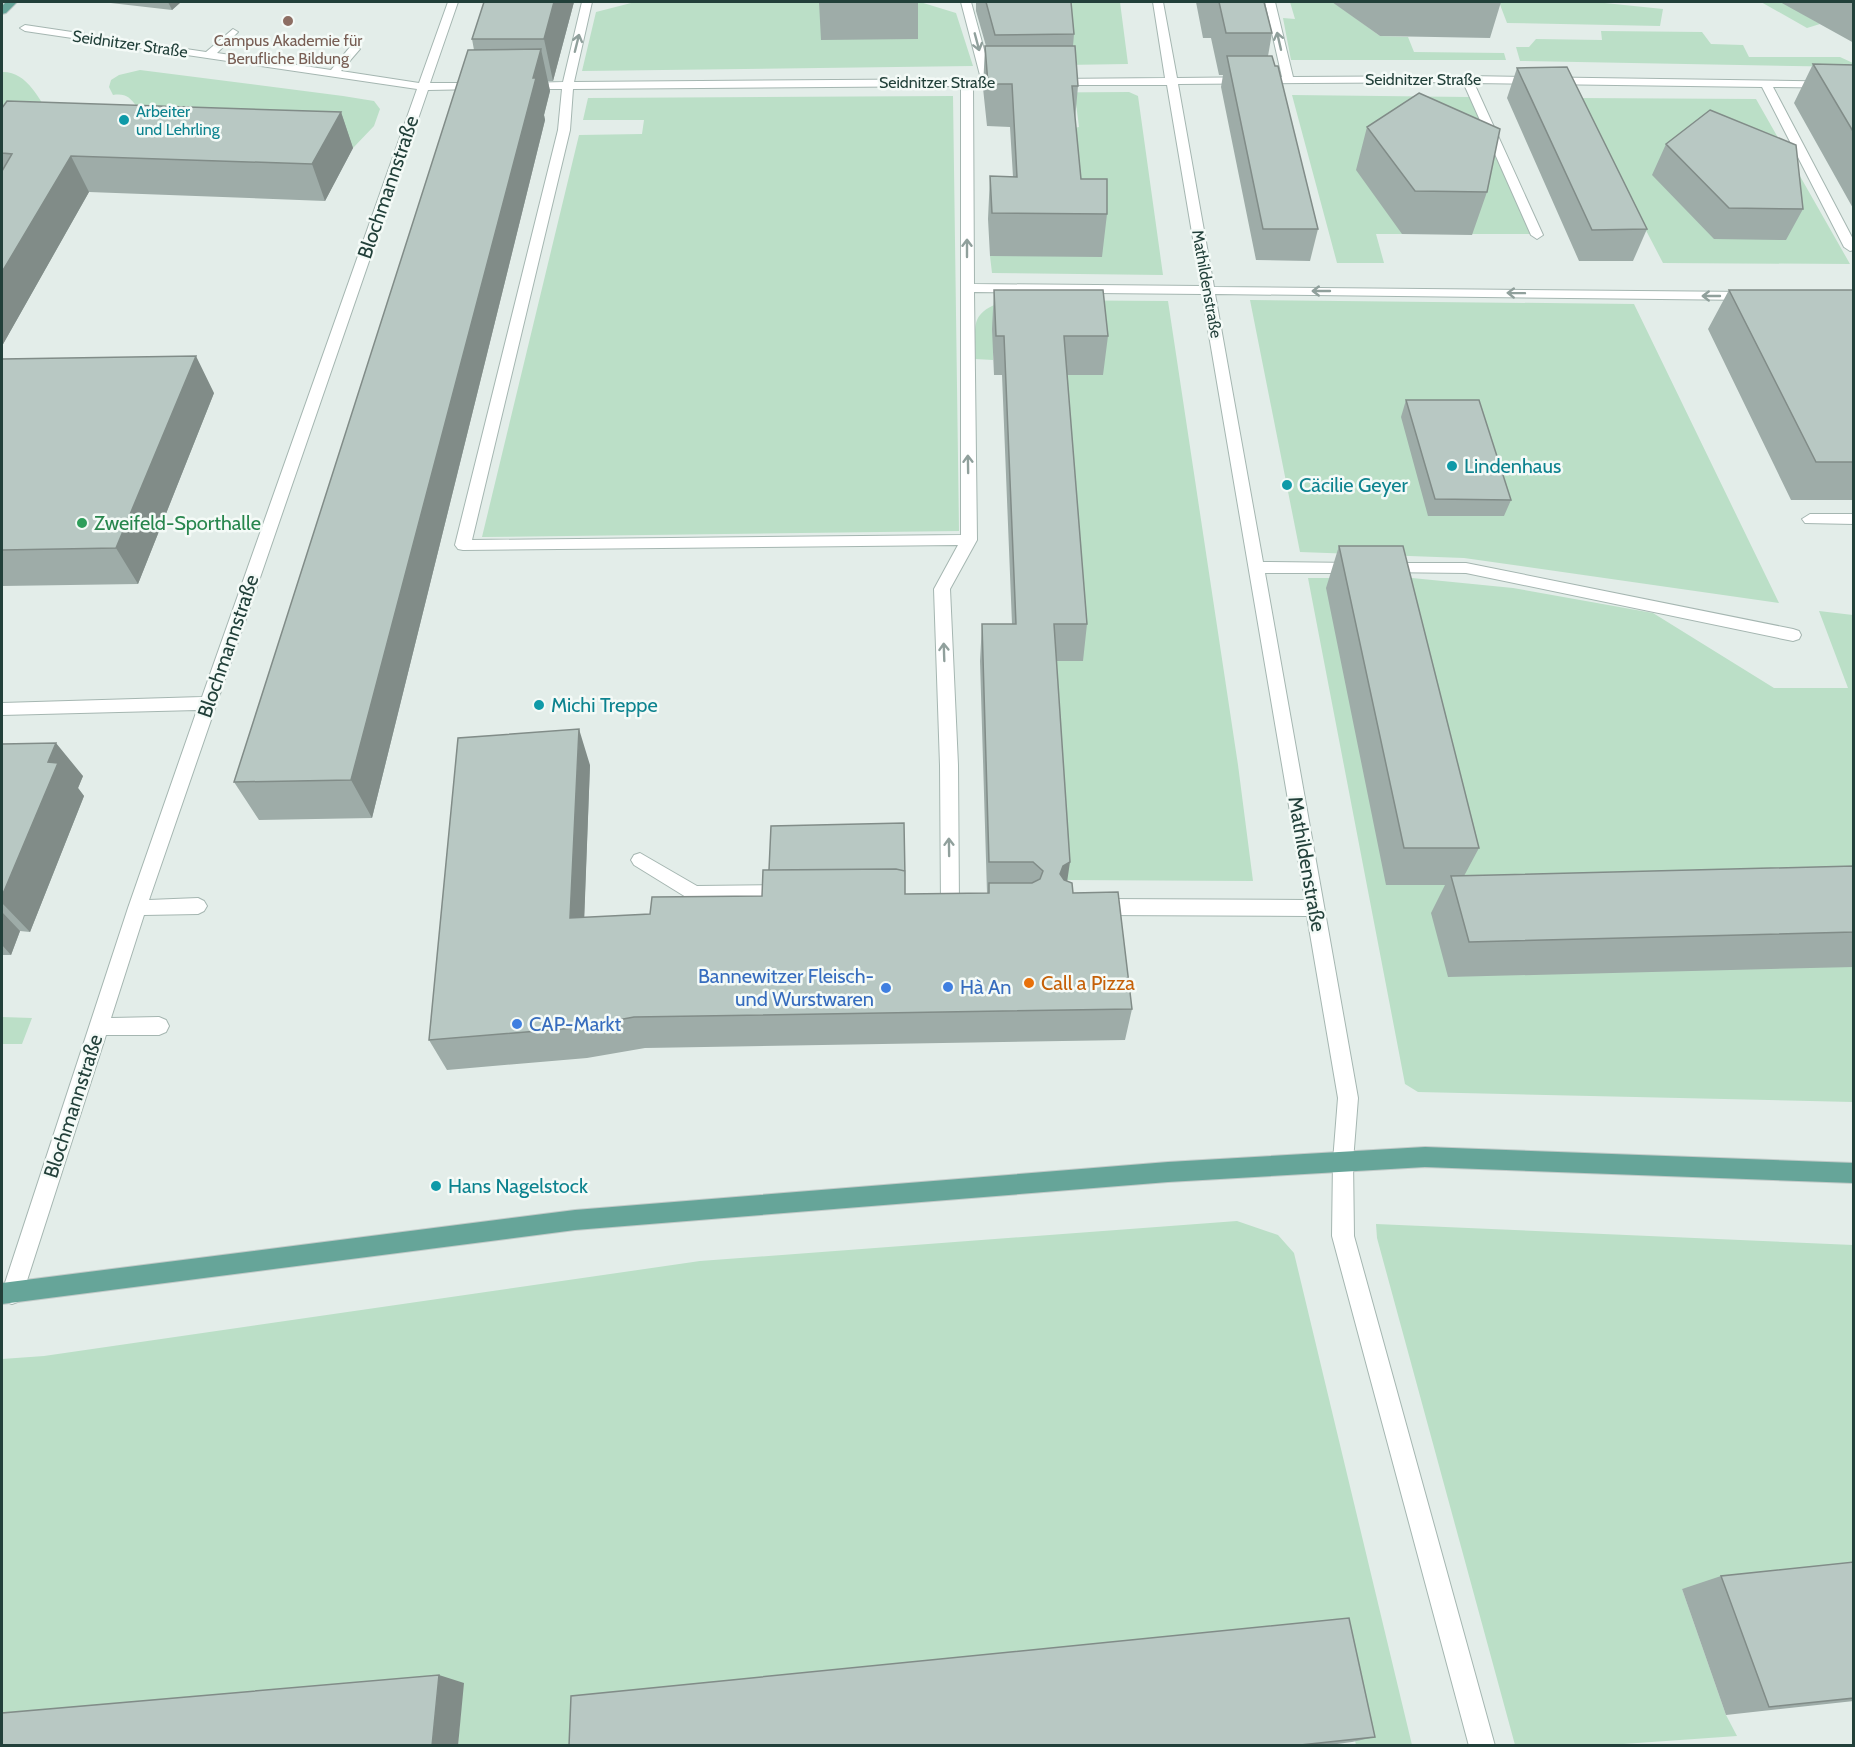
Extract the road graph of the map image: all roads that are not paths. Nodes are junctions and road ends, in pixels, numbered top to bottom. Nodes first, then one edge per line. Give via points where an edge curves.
1 (12, 2) edge
2 (453, 2) edge
3 (587, 2) edge
4 (966, 2) edge
5 (1158, 2) edge
6 (1270, 2) edge
7 (2, 11) edge
8 (25, 28) dead end
9 (233, 32) dead end
10 (354, 49) dead end
11 (209, 55) junction
12 (334, 73) junction
13 (1467, 79) junction
14 (1288, 80) junction
15 (1172, 81) junction
16 (967, 82) junction
17 (987, 82) junction
18 (1023, 82) edge
19 (1046, 82) edge
20 (1766, 84) junction
21 (568, 85) junction
22 (1854, 85) edge
23 (423, 87) junction
24 (1537, 235) dead end
25 (1850, 247) dead end
26 (966, 288) junction
27 (1208, 290) junction
28 (1763, 296) edge
29 (1810, 519) dead end
30 (1854, 519) edge
31 (969, 540) junction
32 (1256, 567) junction
33 (1793, 634) dead end
34 (208, 703) junction
35 (2, 709) edge
36 (640, 860) dead end
37 (802, 893) edge
38 (929, 900) edge
39 (198, 906) dead end
40 (950, 906) junction
41 (972, 906) edge
42 (1077, 906) edge
43 (137, 908) junction
44 (1315, 908) junction
45 (159, 1026) dead end
46 (99, 1027) junction
47 (1343, 1161) junction
48 (1854, 1173) edge
49 (7, 1294) edge
50 (1482, 1746) edge

1 - 7 main road
2 - 23 street, Blochmannstraße
21 -> 3 street
4 -> 17 street
5 - 15 street, Mathildenstraße
14 -> 6 street
8 - 11 street, Seidnitzer Straße
9 - 11 street
10 - 12 street
11 - 12 street, Seidnitzer Straße
12 - 23 street, Seidnitzer Straße
13 - 14 street, Seidnitzer Straße
13 - 20 street, Seidnitzer Straße
13 - 24 street
14 - 15 street, Seidnitzer Straße
15 - 19 street, Seidnitzer Straße
15 - 27 street, Mathildenstraße
16 - 17 street, Seidnitzer Straße
16 - 21 street, Seidnitzer Straße
26 -> 16 street
17 - 18 street, Seidnitzer Straße
20 - 22 street, Seidnitzer Straße
20 - 25 street
21 - 23 street, Seidnitzer Straße
21 - 31 street via 564,130 463,545
23 - 34 street, Blochmannstraße
26 - 27 street
31 -> 26 street
28 -> 27 street
27 - 32 street, Mathildenstraße
29 - 30 street
40 -> 31 street via 942,589
32 - 33 street via 1466,568
32 - 44 street, Mathildenstraße
34 - 35 street
34 - 43 street, Blochmannstraße
36 - 37 street via 694,894
38 - 40 street
39 - 43 street
40 - 41 street
42 - 44 street
43 - 46 street, Blochmannstraße
44 - 47 street, Mathildenstraße via 1348,1098
45 - 46 street
46 - 49 street, Blochmannstraße
47 - 48 main road via 1425,1157
47 - 49 main road via 575,1220
47 - 50 street, Mathildenstraße via 1343,1236

